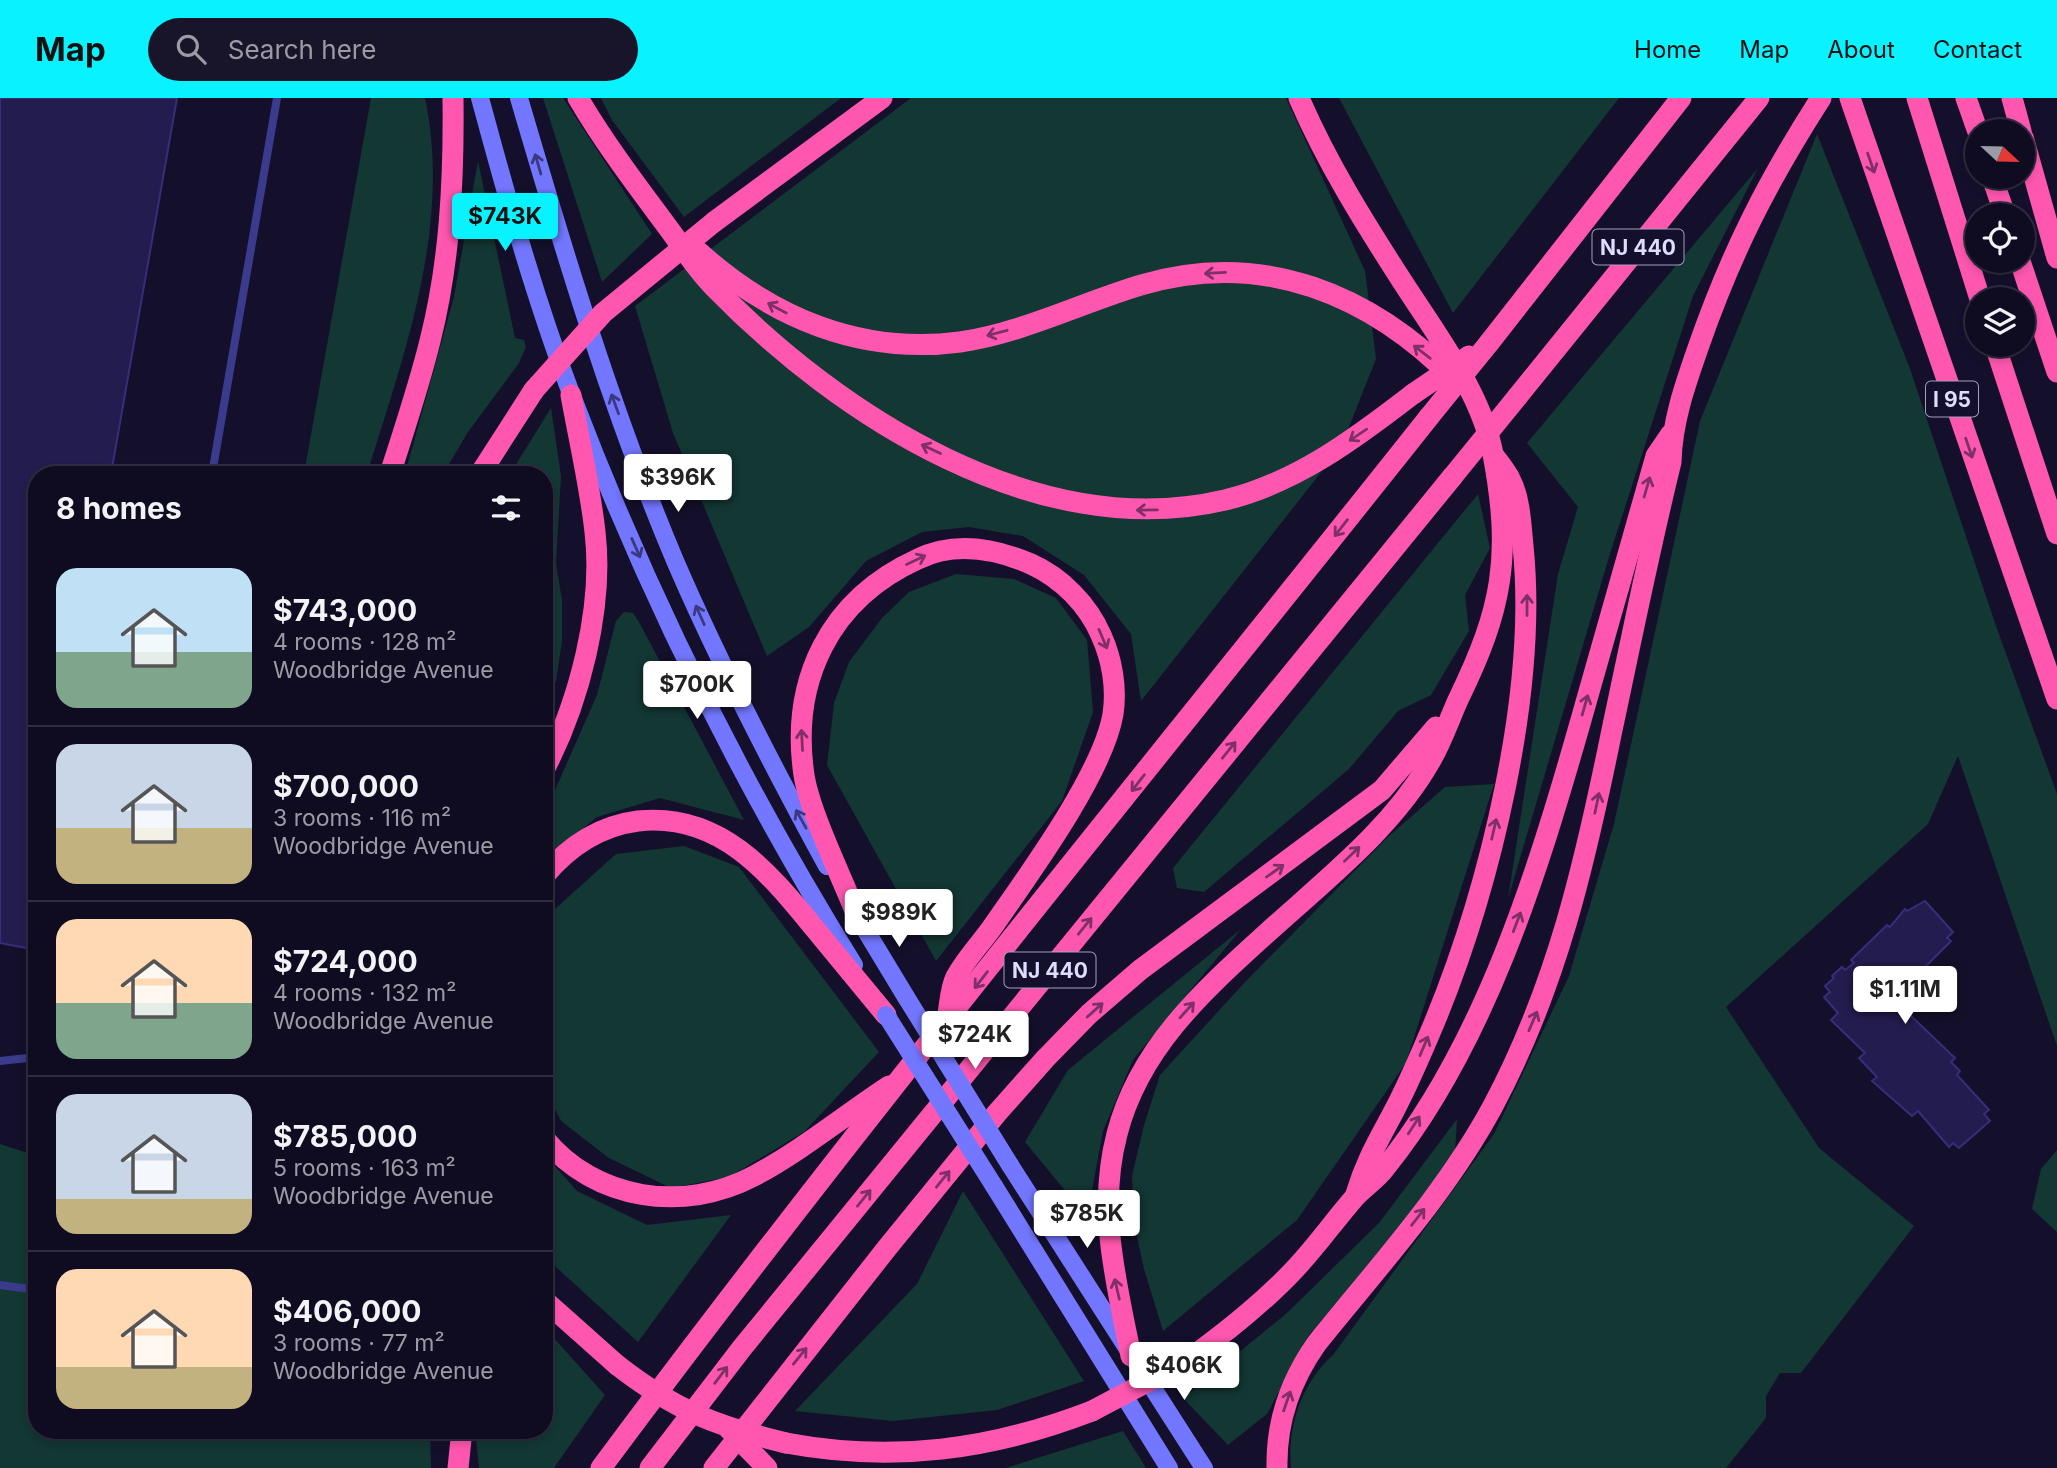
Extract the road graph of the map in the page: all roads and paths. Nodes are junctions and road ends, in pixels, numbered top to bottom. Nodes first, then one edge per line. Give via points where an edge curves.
1 (276, 98) edge
2 (453, 98) edge
3 (480, 98) edge
4 (519, 98) edge
5 (578, 98) edge
6 (882, 98) edge
7 (1299, 98) edge
8 (1681, 98) edge
9 (1759, 98) edge
10 (1821, 98) edge
11 (1850, 98) edge
12 (1917, 98) edge
13 (1966, 98) edge
14 (2012, 98) edge
15 (1973, 119) edge
16 (2018, 119) edge
17 (2035, 179) edge
18 (654, 210) junction
19 (2057, 258) edge
20 (2024, 273) edge
21 (1976, 287) edge
22 (1489, 344) junction
23 (1999, 357) edge
24 (2057, 372) edge
25 (572, 395) junction
26 (1472, 398) junction
27 (1671, 434) junction
28 (1492, 453) junction
29 (213, 466) edge
30 (392, 466) edge
31 (485, 466) edge
32 (2057, 534) edge
33 (1459, 698) junction
34 (2057, 699) edge
35 (553, 748) edge
36 (553, 865) edge
37 (859, 920) junction
38 (886, 1015) junction
39 (946, 1024) junction
40 (28, 1058) edge
41 (0, 1061) edge
42 (902, 1077) junction
43 (553, 1146) edge
44 (1356, 1196) junction
45 (0, 1286) edge
46 (28, 1289) edge
47 (553, 1305) edge
48 (553, 1309) edge
49 (561, 1317) junction
50 (1131, 1356) junction
51 (728, 1428) junction
52 (460, 1439) edge
53 (459, 1460) edge
54 (601, 1468) edge
55 (650, 1468) edge
56 (714, 1468) edge
57 (767, 1468) edge
58 (1169, 1468) edge
59 (1204, 1468) edge
60 (1277, 1468) edge

1 - 29 lane
2 - 30 highway via 452,202 443,274 430,341
3 - 25 main road
37 -> 4 main road via 779,778 676,562 601,364
5 - 18 highway
6 - 31 highway, bridge via 714,222 603,313 534,390
7 - 26 highway via 1354,206
8 - 22 highway, NJ 440
55 -> 9 highway, NJ 440, bridge via 742,1348
10 - 27 highway via 1772,175 1718,289
11 -> 34 highway, I 95
12 - 21 highway
13 - 15 highway
14 - 16 highway
17 - 19 highway
22 -> 18 highway, bridge via 1306,469 1227,500 1146,511 1103,509 1021,488 922,445 834,392 794,362 712,285
26 -> 18 highway via 1444,369 1363,308 1332,292 1264,274 1189,274 1143,284 962,341 925,345 854,338 818,328 742,289
20 - 24 highway
22 -> 39 highway, NJ 440, bridge
23 - 32 highway, I 95
25 - 35 highway via 596,534 595,587 589,640 575,695
25 -> 38 main road via 696,677 816,902
26 - 28 highway via 1485,423
44 -> 27 highway via 1385,1169 1433,1096 1498,971 1548,832 1656,456
60 -> 27 highway via 1282,1415 1297,1375 1464,1154 1513,1066 1542,999 1561,948 1589,840 1671,462
28 - 33 highway via 1502,526 1499,591 1486,641
44 -> 28 highway via 1367,1159 1415,1068 1454,970 1489,849 1513,736 1527,632 1527,581 1511,481
50 -> 33 highway via 1109,1243 1107,1206 1117,1131 1144,1065 1193,1003 1366,842 1398,805 1430,762
56 -> 33 highway via 887,1248 1054,1050 1140,970 1382,790
36 - 38 highway via 591,835 625,823 659,819 695,825 727,839 756,862
37 -> 39 highway via 804,777 804,694 816,655 837,621 868,590 901,566 937,550 975,548 1008,554 1043,569 1070,589 1094,620 1110,660 1113,715 1068,813 955,978
37 - 50 main road, bridge
38 - 58 main road, bridge
39 - 42 highway, NJ 440
40 - 41 lane
42 - 43 highway via 753,1176 721,1189 650,1197 615,1189 581,1171
42 - 54 highway, NJ 440
44 - 51 highway, bridge via 1317,1246 1232,1328 1185,1362 1092,1411 1022,1435 937,1452 835,1452
45 - 46 lane
47 - 49 highway
48 - 49 highway
49 - 51 highway, bridge via 655,1395
50 - 59 main road
51 - 57 highway, bridge
52 - 53 highway

